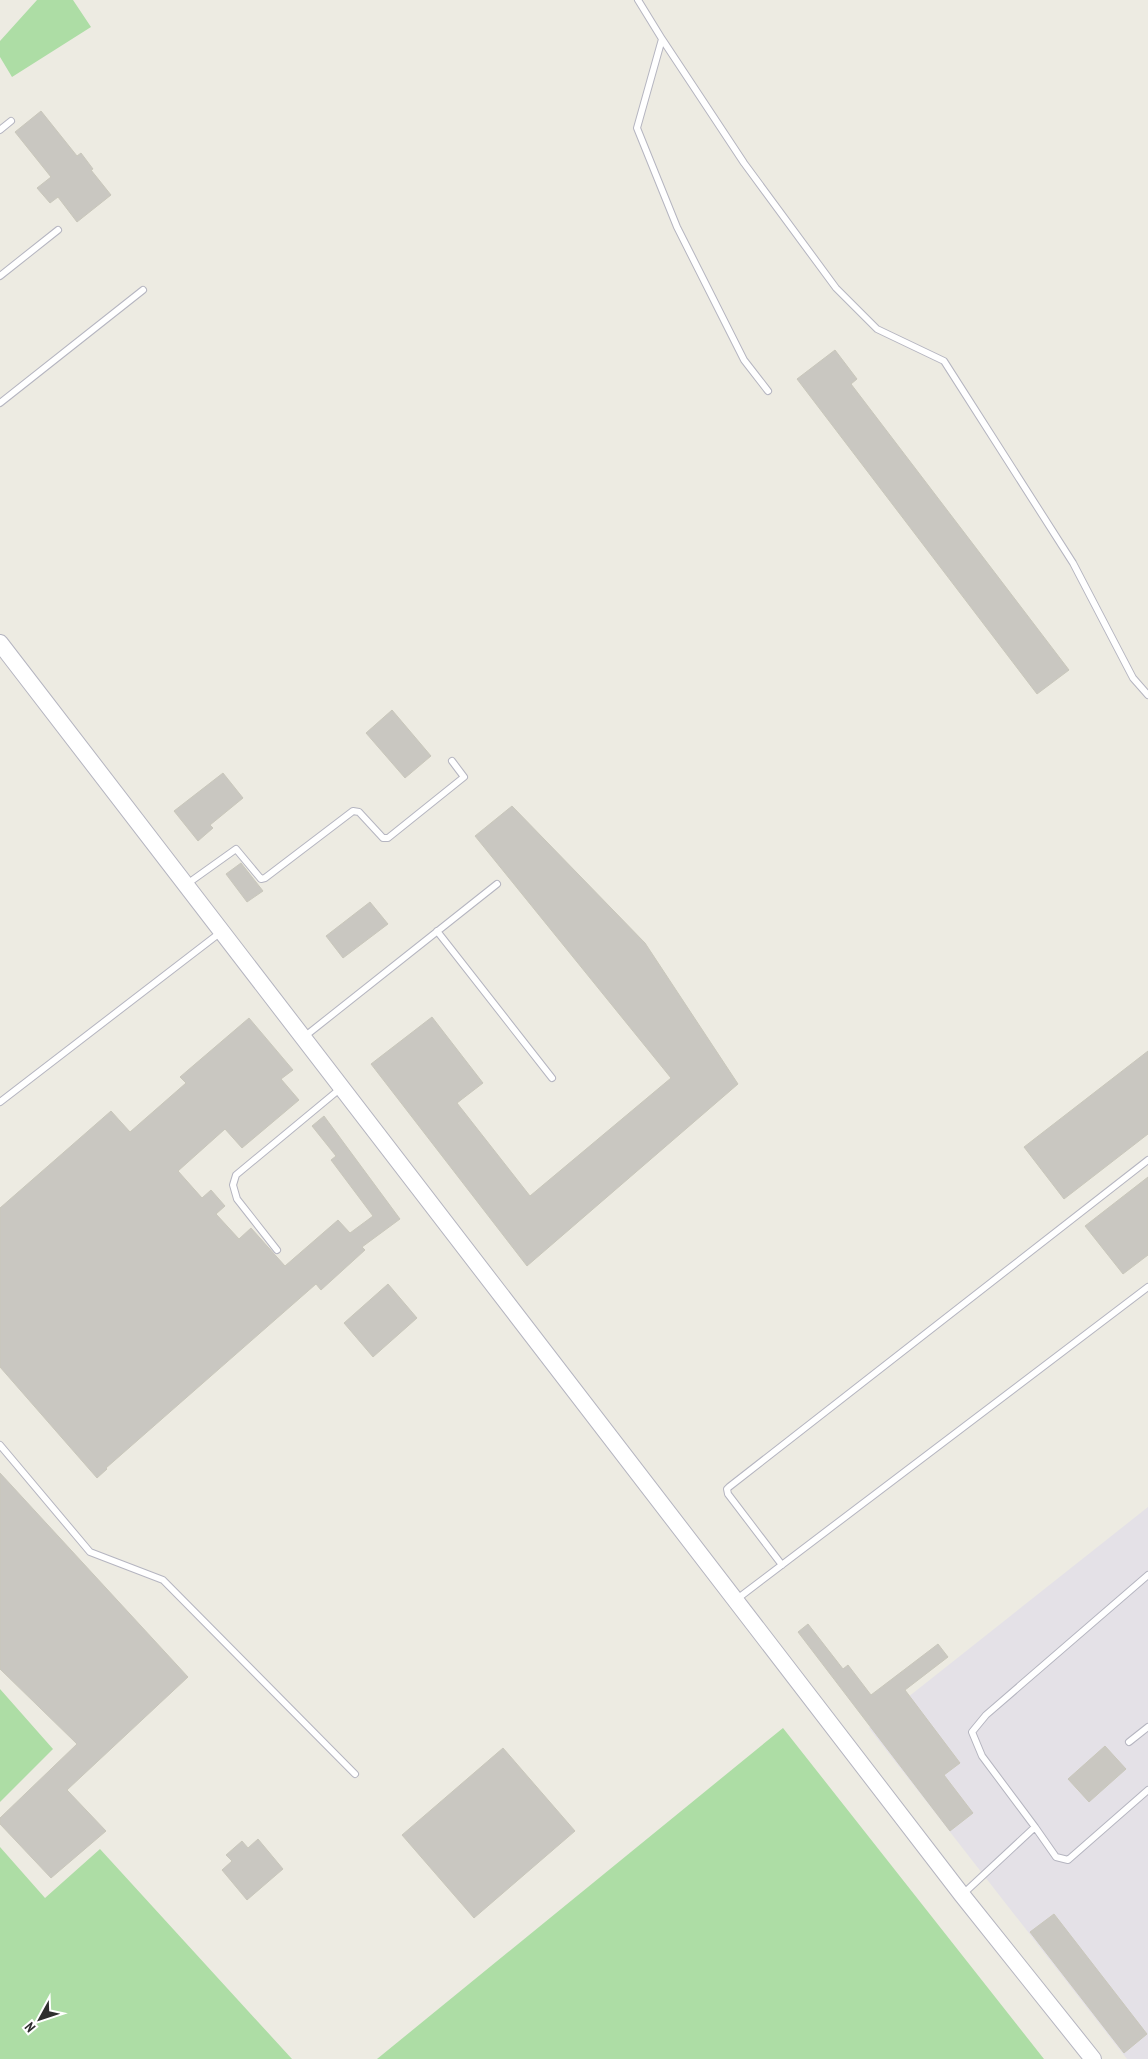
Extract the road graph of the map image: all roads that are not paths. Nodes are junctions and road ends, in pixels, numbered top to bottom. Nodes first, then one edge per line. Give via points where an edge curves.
1 (638, 0) edge
2 (662, 39) junction
3 (11, 121) dead end
4 (0, 130) edge
5 (58, 230) dead end
6 (0, 276) edge
7 (143, 290) dead end
8 (768, 391) dead end
9 (0, 403) edge
10 (0, 642) edge
11 (1148, 695) edge
12 (452, 761) dead end
13 (497, 884) dead end
14 (186, 885) junction
15 (222, 931) junction
16 (437, 931) junction
17 (304, 1038) junction
18 (552, 1078) dead end
19 (342, 1088) junction
20 (0, 1102) edge
21 (1148, 1160) edge
22 (277, 1250) dead end
23 (1148, 1287) edge
24 (0, 1446) edge
25 (782, 1565) junction
26 (1148, 1575) edge
27 (736, 1600) junction
28 (1148, 1727) edge
29 (1130, 1742) dead end
30 (355, 1774) dead end
31 (1148, 1790) edge
32 (1036, 1828) junction
33 (962, 1895) junction
34 (1094, 2059) edge

1 - 2 lane
2 - 8 lane via 637,128 677,226 739,351
2 - 11 lane via 744,163 836,288 877,329 944,361 1073,563 1133,678
3 - 4 lane
5 - 6 lane
7 - 9 lane
10 - 14 street
12 - 14 lane via 464,777 388,838 382,838 360,812 353,811 265,878 261,879 236,849
13 - 16 lane
14 - 15 street
15 - 17 street
15 - 20 lane
16 - 17 lane
16 - 18 lane
17 - 19 street
19 - 22 lane via 236,1175 232,1185 237,1199
19 - 27 street
21 - 25 lane via 727,1489
23 - 25 lane
24 - 30 lane via 90,1552 163,1580
25 - 27 lane
26 - 32 lane via 986,1715 972,1732 982,1756
27 - 33 street
28 - 29 lane
31 - 32 lane via 1068,1860 1056,1858
32 - 33 lane
33 - 34 street

